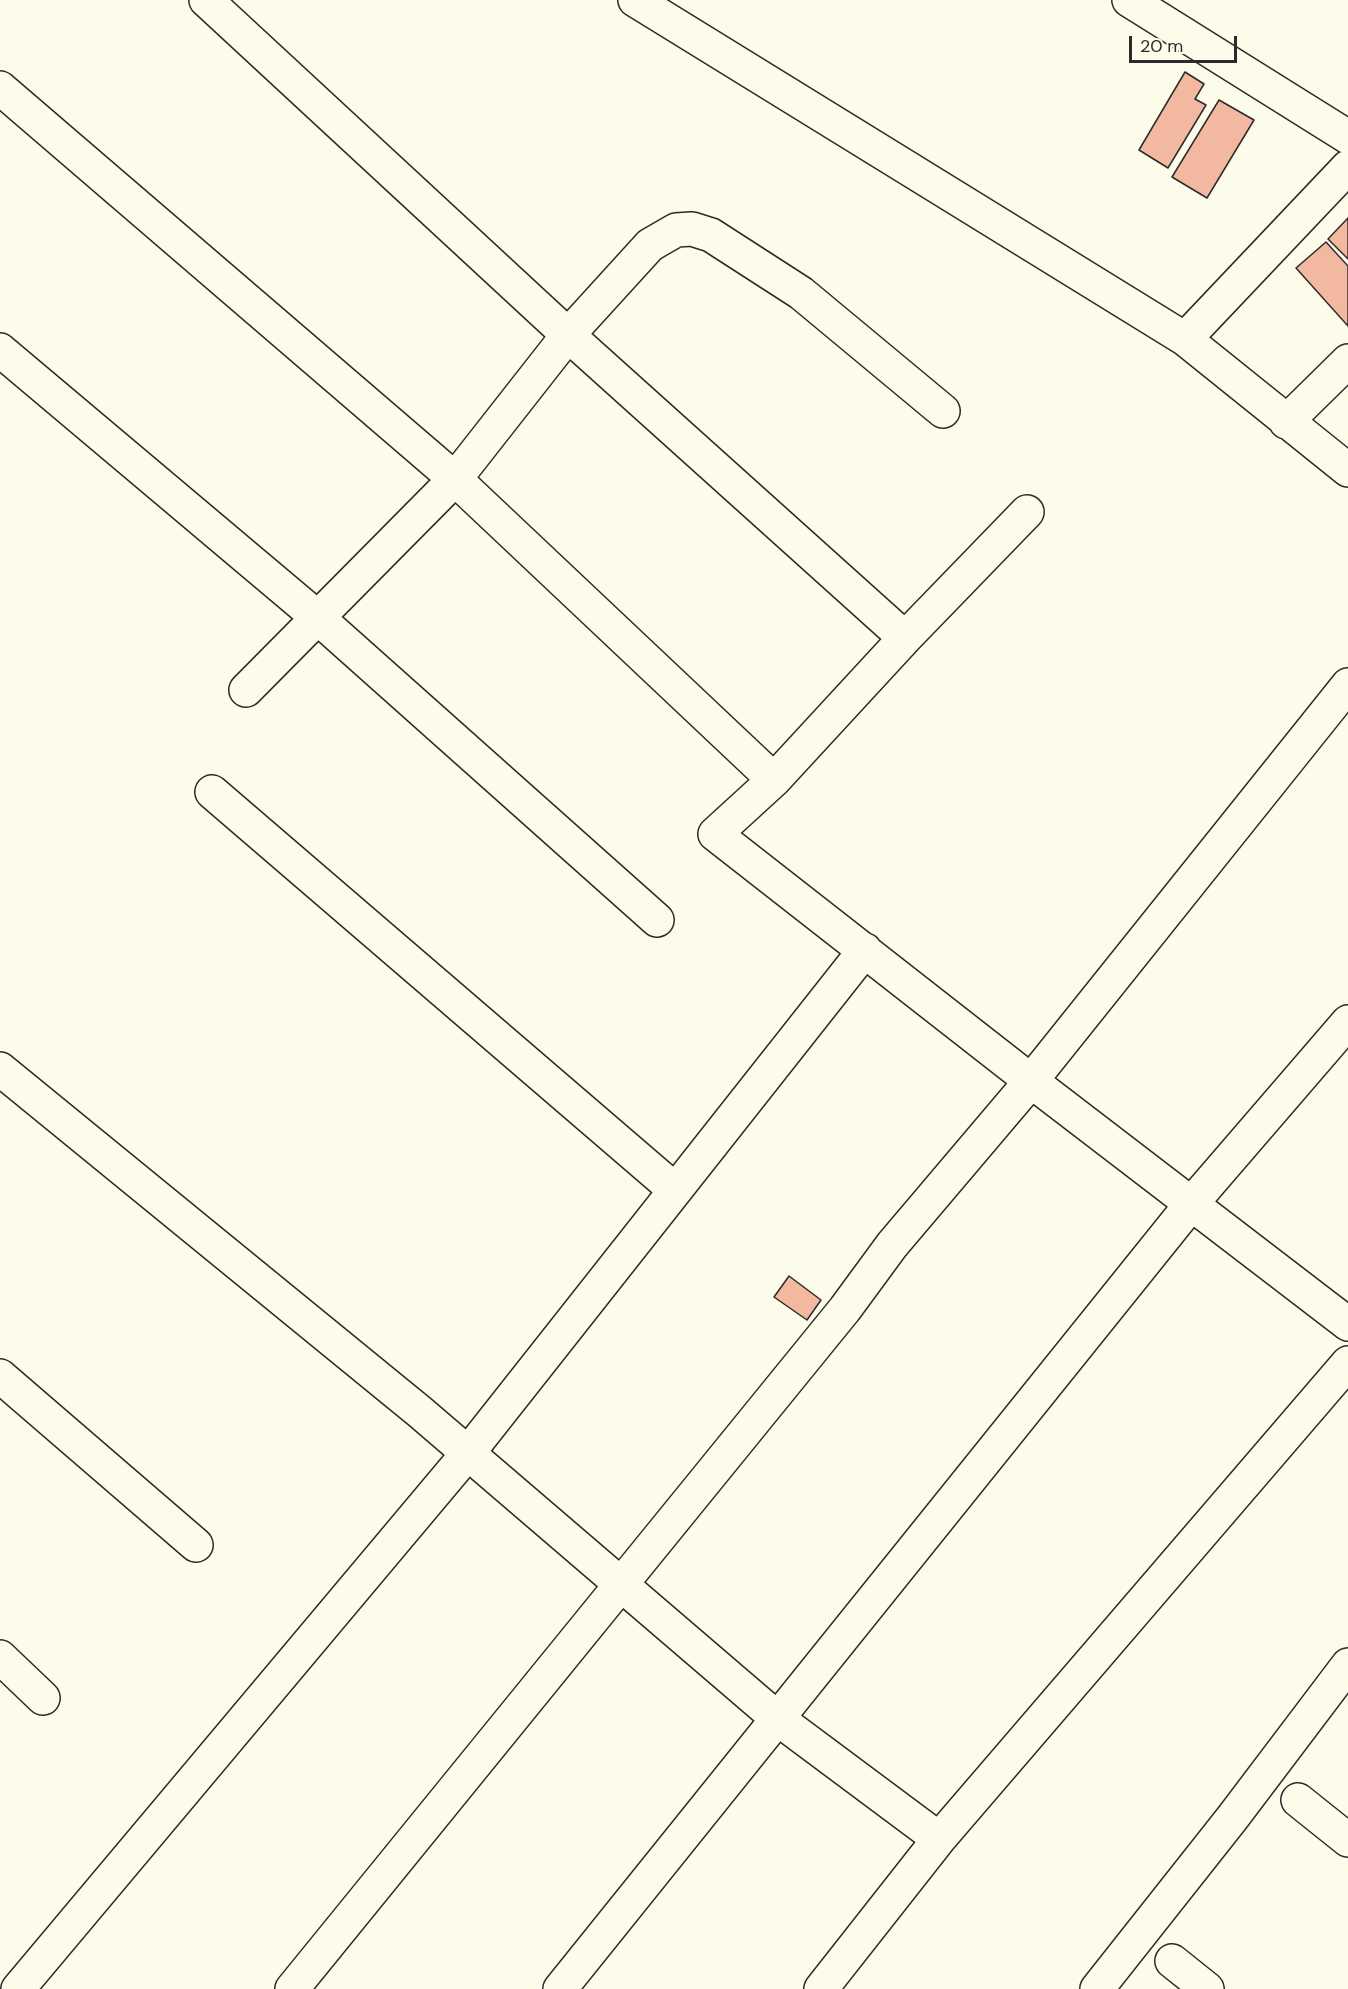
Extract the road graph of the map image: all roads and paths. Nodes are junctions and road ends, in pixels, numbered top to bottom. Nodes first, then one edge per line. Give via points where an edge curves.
1 (206, 0) edge
2 (635, 0) edge
3 (1129, 0) edge
4 (0, 88) edge
5 (1348, 136) edge
6 (1348, 167) edge
7 (568, 335) junction
8 (1185, 339) junction
9 (0, 350) edge
10 (1348, 361) edge
11 (943, 411) dead end
12 (1286, 422) junction
13 (1348, 470) edge
14 (455, 479) junction
15 (1028, 512) dead end
16 (317, 617) junction
17 (905, 638) junction
18 (1348, 685) edge
19 (246, 690) dead end
20 (774, 780) junction
21 (212, 792) dead end
22 (657, 920) dead end
23 (865, 950) junction
24 (1348, 1022) edge
25 (0, 1069) edge
26 (1031, 1081) junction
27 (675, 1190) junction
28 (1192, 1203) junction
29 (1348, 1324) edge
30 (1348, 1363) edge
31 (0, 1376) edge
32 (468, 1453) junction
33 (196, 1545) dead end
34 (621, 1584) junction
35 (0, 1658) edge
36 (1348, 1665) edge
37 (43, 1698) dead end
38 (778, 1719) junction
39 (1298, 1800) dead end
40 (939, 1839) junction
41 (1348, 1840) edge
42 (1172, 1961) dead end
43 (18, 1989) edge
44 (292, 1989) edge
45 (560, 1989) edge
46 (821, 1989) edge
47 (1097, 1989) edge
48 (1206, 1989) edge

1 - 7 street
2 - 8 street
3 - 5 street
4 - 14 street
6 - 8 street
7 - 11 street via 650,245 676,230 692,229 711,235 801,293
7 - 14 street
7 - 17 street
8 - 12 street
9 - 16 street
10 - 12 street
12 - 13 street
14 - 16 street
14 - 20 street
15 - 17 street
16 - 19 street
16 - 22 street
17 - 20 street
18 - 26 street
20 - 23 street via 715,834
21 - 27 street
23 - 26 street
23 - 27 street
24 - 28 street
25 - 32 street
26 - 28 street
26 - 34 street via 892,1245 838,1318
27 - 32 street
28 - 29 street
28 - 38 street
30 - 40 street
31 - 33 street
32 - 34 street
32 - 43 street
34 - 38 street
34 - 44 street
35 - 37 street
36 - 47 street
38 - 40 street
38 - 45 street
39 - 41 street
40 - 46 street
42 - 48 street

